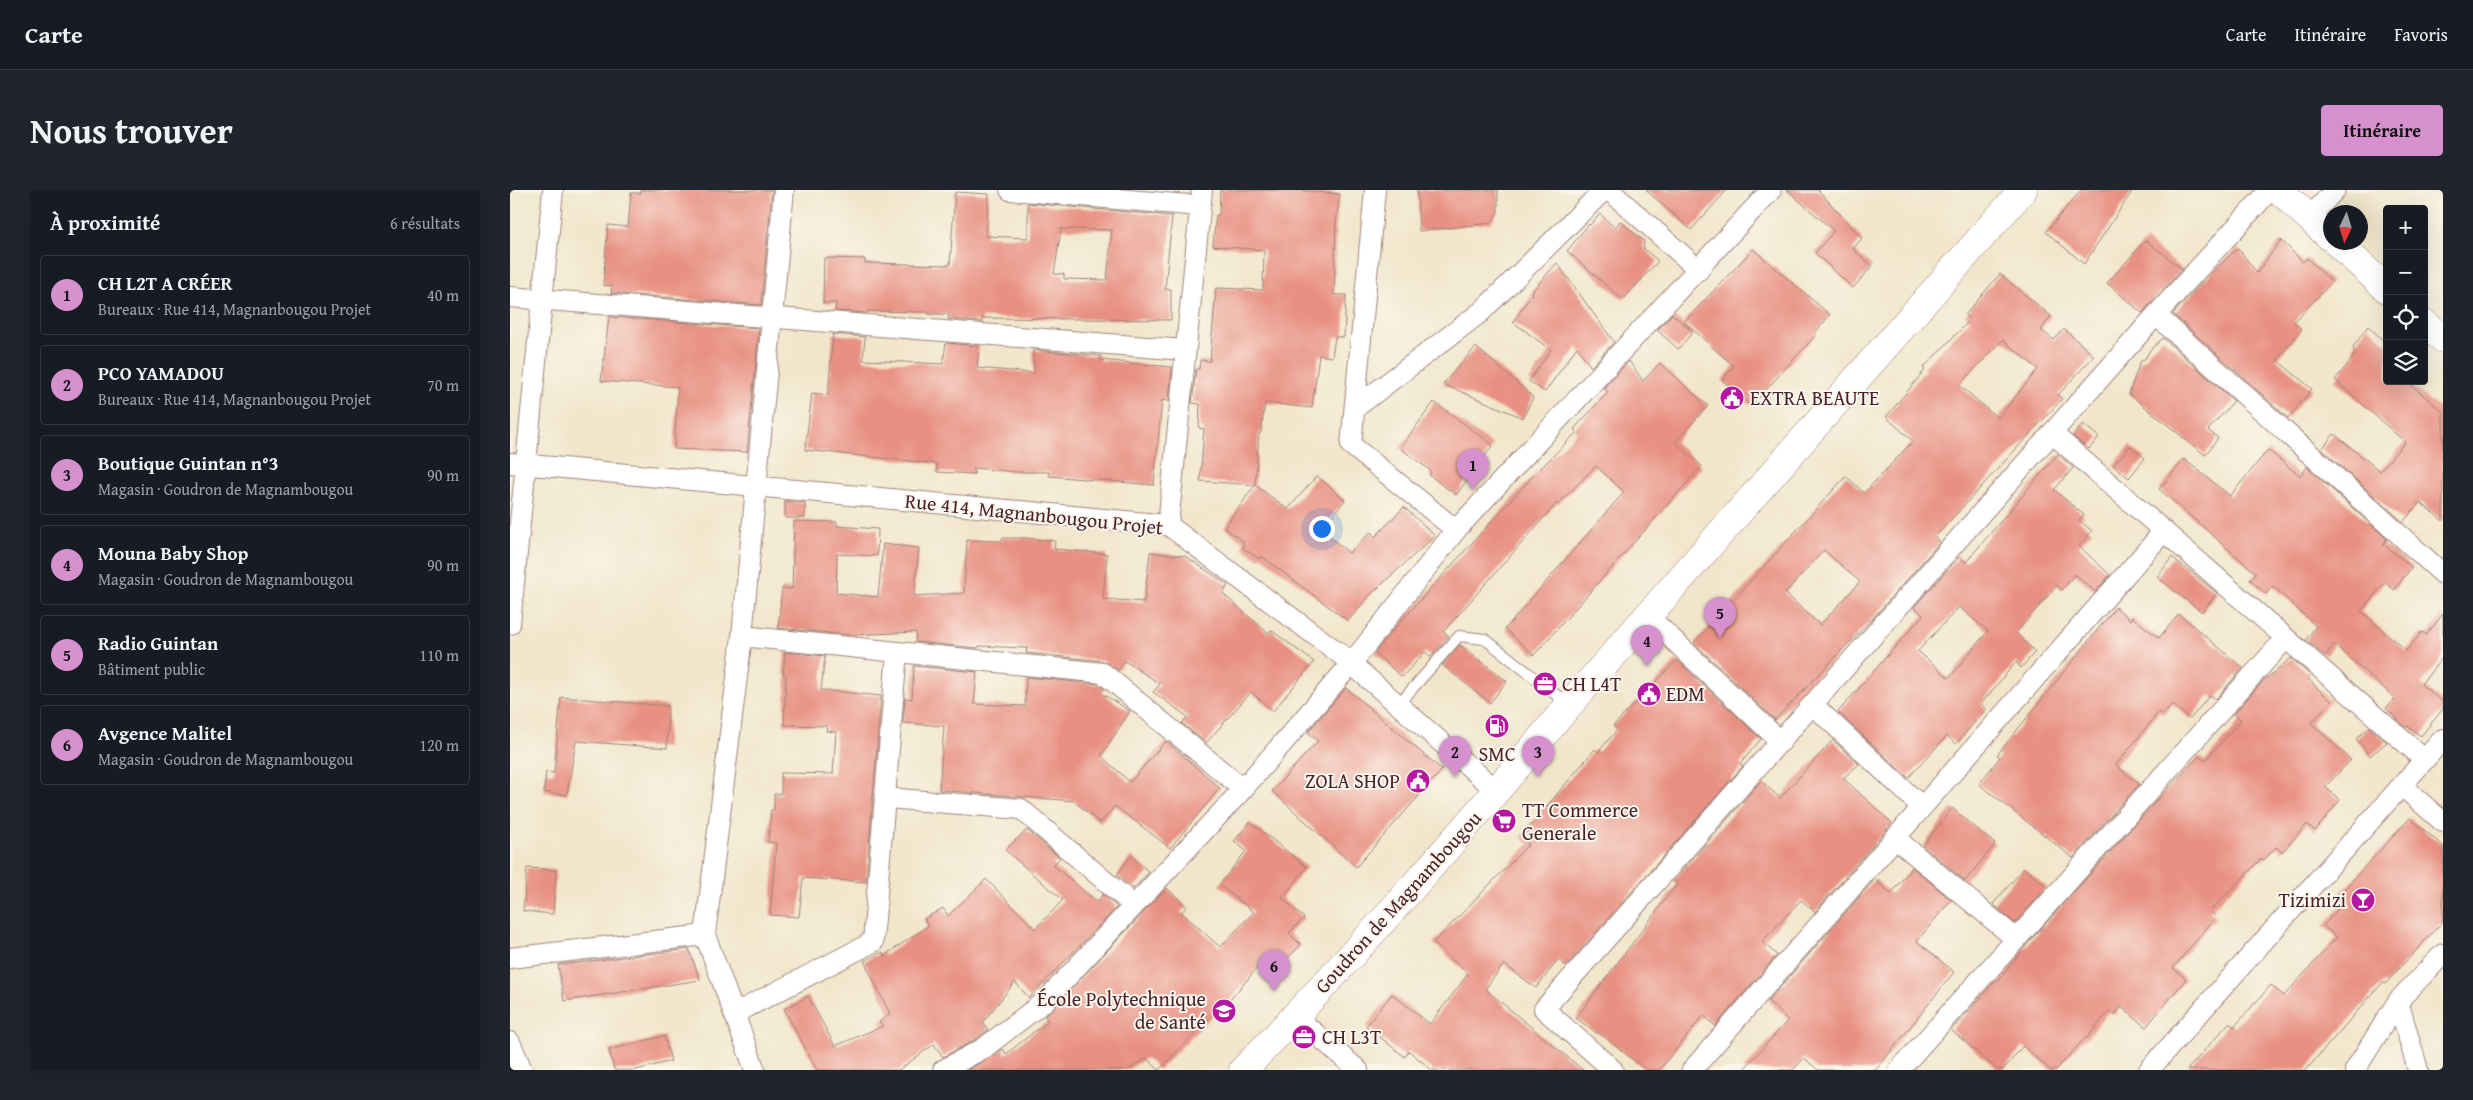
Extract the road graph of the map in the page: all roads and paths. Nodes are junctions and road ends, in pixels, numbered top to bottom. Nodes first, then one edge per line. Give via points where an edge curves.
1 (553, 190) edge
2 (784, 190) edge
3 (1010, 190) edge
4 (1375, 190) edge
5 (1604, 190) edge
6 (1609, 190) edge
7 (1772, 190) edge
8 (2023, 190) edge
9 (2270, 190) edge
10 (2279, 190) edge
11 (2335, 190) edge
12 (1201, 198) edge
13 (2309, 218) junction
14 (2323, 231) edge
15 (2345, 250) edge
16 (1700, 270) junction
17 (2383, 285) edge
18 (510, 297) edge
19 (541, 300) junction
20 (2156, 315) junction
21 (772, 318) junction
22 (1185, 350) junction
23 (1355, 408) junction
24 (2053, 434) junction
25 (518, 464) edge
26 (756, 486) junction
27 (1168, 524) junction
28 (1456, 530) junction
29 (2164, 531) junction
30 (2443, 574) edge
31 (1648, 617) junction
32 (510, 619) edge
33 (510, 624) edge
34 (742, 636) junction
35 (2286, 638) junction
36 (897, 652) junction
37 (1351, 664) junction
38 (1398, 705) junction
39 (1569, 705) junction
40 (1814, 705) junction
41 (2443, 739) edge
42 (1781, 742) junction
43 (2425, 760) junction
44 (2402, 786) junction
45 (1243, 789) junction
46 (1496, 791) junction
47 (887, 798) junction
48 (1922, 807) junction
49 (2443, 822) edge
50 (1895, 838) junction
51 (1133, 905) junction
52 (705, 935) junction
53 (2016, 939) junction
54 (2443, 954) edge
55 (510, 958) edge
56 (2398, 1001) junction
57 (734, 1014) junction
58 (1296, 1017) junction
59 (510, 1042) edge
60 (522, 1070) edge
61 (755, 1070) edge
62 (943, 1070) edge
63 (1243, 1070) edge
64 (1358, 1070) edge
65 (1613, 1070) edge
66 (1692, 1070) edge
67 (1899, 1070) edge
68 (2149, 1070) edge
69 (2356, 1070) edge
70 (2418, 1070) edge

1 - 19 street
2 - 21 street
3 - 12 street
4 - 23 street
5 - 23 street via 1481,312
6 - 16 street
7 - 16 street
8 - 31 street, Goudron de Magnambougou
9 - 20 street
10 - 13 street
11 - 13 street
12 - 22 street
13 - 14 street
15 - 17 street
16 - 28 street
18 - 19 street
19 - 21 street
19 - 25 street
20 - 24 street
20 - 30 street
21 - 22 street
21 - 26 street
22 - 27 street
23 - 28 street via 1351,445
24 - 29 street
24 - 40 street
25 - 26 street, Rue 414, Magnanbougou Projet
25 - 32 street
26 - 27 street, Rue 414, Magnanbougou Projet
26 - 34 street
27 - 37 street, Rue 414, Magnanbougou Projet
28 - 37 street
29 - 35 street
29 - 48 street
31 - 39 street, Goudron de Magnambougou
31 - 42 street
32 - 33 street
34 - 36 street
34 - 52 street
35 - 43 street
35 - 53 street
36 - 45 street via 1103,673
36 - 47 street
37 - 38 street, Rue 414, Magnanbougou Projet
37 - 45 street
38 - 39 lane via 1459,636 1468,635 1485,639
38 - 46 street, Rue 414, Magnanbougou Projet
39 - 46 street, Goudron de Magnambougou
40 - 42 street
40 - 48 street
41 - 43 street
42 - 65 street via 1544,1009
43 - 44 street
44 - 49 street
44 - 68 street
45 - 51 street
46 - 58 street, Goudron de Magnambougou
47 - 51 street via 1021,809
47 - 57 street via 873,942
48 - 50 street
50 - 53 street
50 - 66 street
51 - 62 street via 1045,1001 984,1048
52 - 55 street
52 - 57 street
53 - 67 street
54 - 56 street
56 - 69 street
56 - 70 street
57 - 61 street
58 - 63 street, Goudron de Magnambougou
58 - 64 street
59 - 60 street

